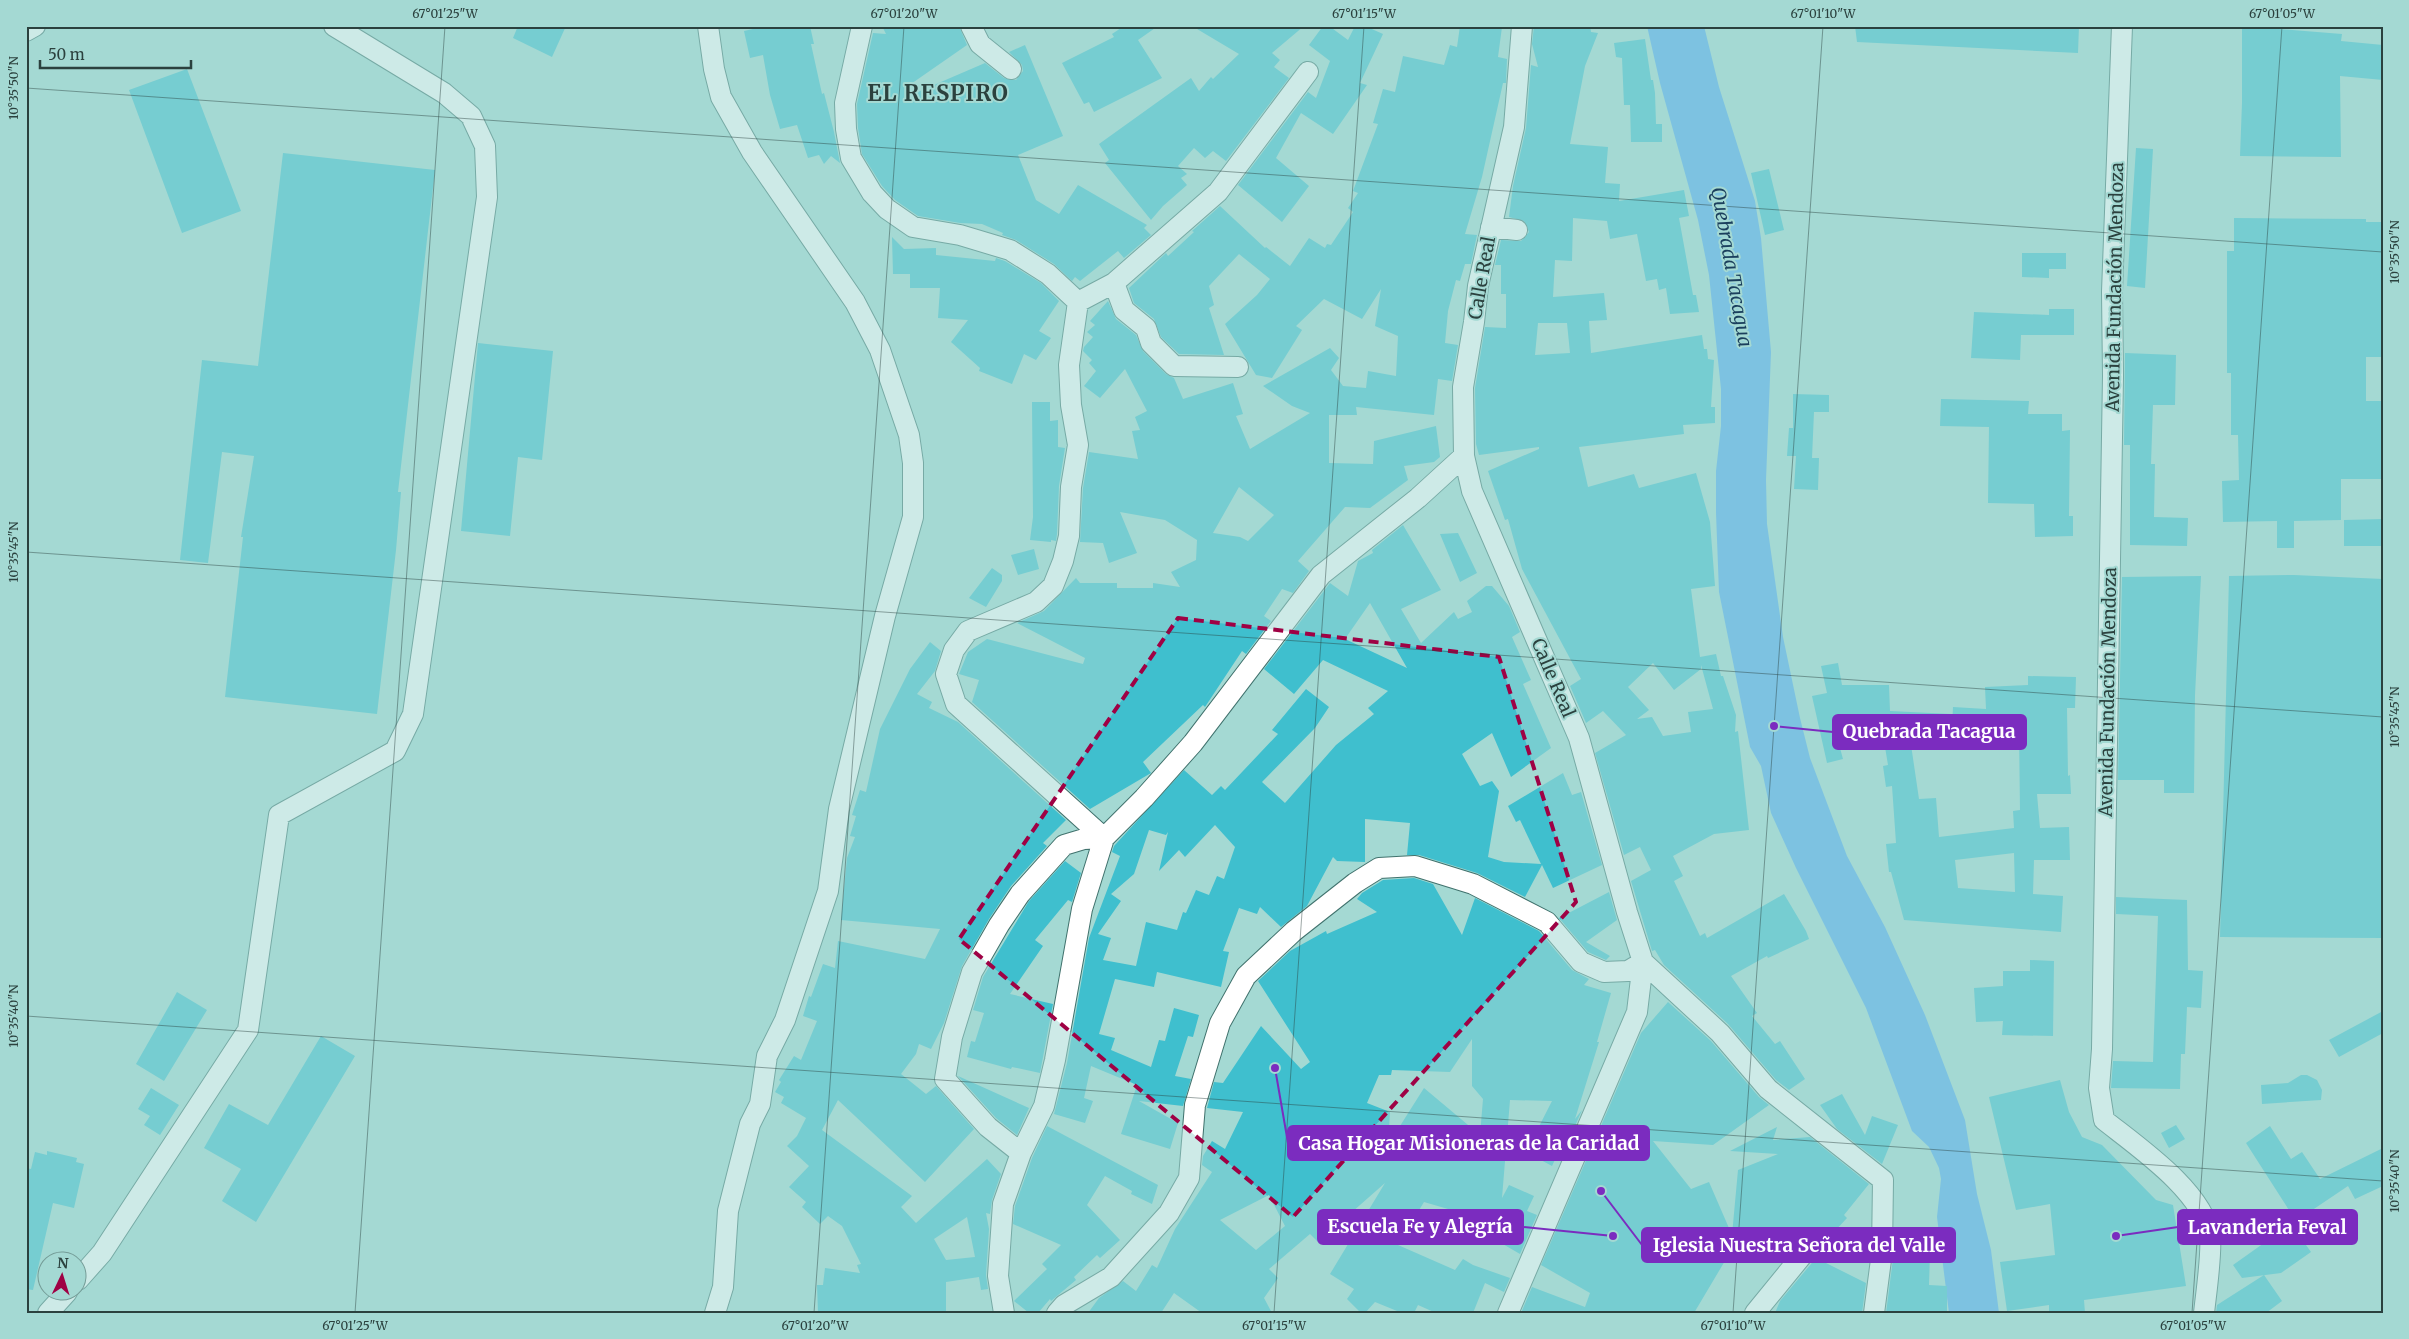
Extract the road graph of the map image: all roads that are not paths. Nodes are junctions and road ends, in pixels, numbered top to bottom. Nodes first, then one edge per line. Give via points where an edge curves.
1 (35, 26) edge
2 (334, 26) edge
3 (708, 26) edge
4 (862, 26) edge
5 (971, 26) edge
6 (1522, 26) edge
7 (2122, 26) edge
8 (26, 31) edge
9 (1011, 69) dead end
10 (1308, 72) dead end
11 (1491, 227) junction
12 (1517, 230) dead end
13 (1114, 283) junction
14 (1078, 302) junction
15 (1238, 367) dead end
16 (1464, 456) junction
17 (1104, 838) junction
18 (1643, 962) junction
19 (1022, 1153) junction
20 (1809, 1247) dead end
21 (88, 1269) edge
22 (58, 1302) edge
23 (48, 1313) edge
24 (715, 1313) edge
25 (1004, 1313) edge
26 (1057, 1313) edge
27 (1508, 1313) edge
28 (1755, 1313) edge
29 (1874, 1313) edge
30 (2204, 1313) edge

1 - 8 street
2 - 21 street via 444,93 471,116 485,146 487,197 413,714 395,751 279,815 248,1030 102,1253
3 - 24 street via 721,98 752,152 855,302 880,350 909,435 913,463 913,517 885,616 839,809 828,891 785,1020 767,1056 760,1104 750,1124 728,1212 723,1287
4 - 14 street via 845,103 846,129 851,158 872,193 887,209 913,227 960,235 1010,250 1048,274
5 - 9 street via 980,44
6 - 11 street, Calle Real via 1514,127
7 - 30 street, Avenida Fundación Mendoza via 2112,292 2099,1088 2104,1120 2181,1185 2202,1209 2210,1236
10 - 13 street via 1218,192
11 - 12 street
11 - 16 street, Calle Real via 1478,286 1463,387
13 - 14 street
13 - 15 street via 1124,310 1146,328 1151,343 1174,366
14 - 17 street via 1069,366 1078,445 1071,487 1069,536 1062,561 1053,586 1036,602 968,631 954,650 946,674 956,704
16 - 17 street via 1418,498 1322,575 1193,743
16 - 18 street, Calle Real via 1472,491 1579,738
17 - 19 street via 1082,909 1044,1106
17 - 19 street via 1064,845 1020,894 972,972 952,1037 945,1079 988,1127
18 - 26 street via 1628,970 1604,972 1581,962 1547,922 1473,884 1415,866 1379,868 1294,932 1246,976 1220,1023 1195,1105 1189,1178 1169,1213 1111,1277 1064,1305
18 - 27 street, Calle Real via 1637,1012
18 - 29 street via 1720,1033 1768,1089 1883,1180 1882,1252
19 - 25 street via 1003,1204 998,1276
20 - 28 street
22 - 23 street

